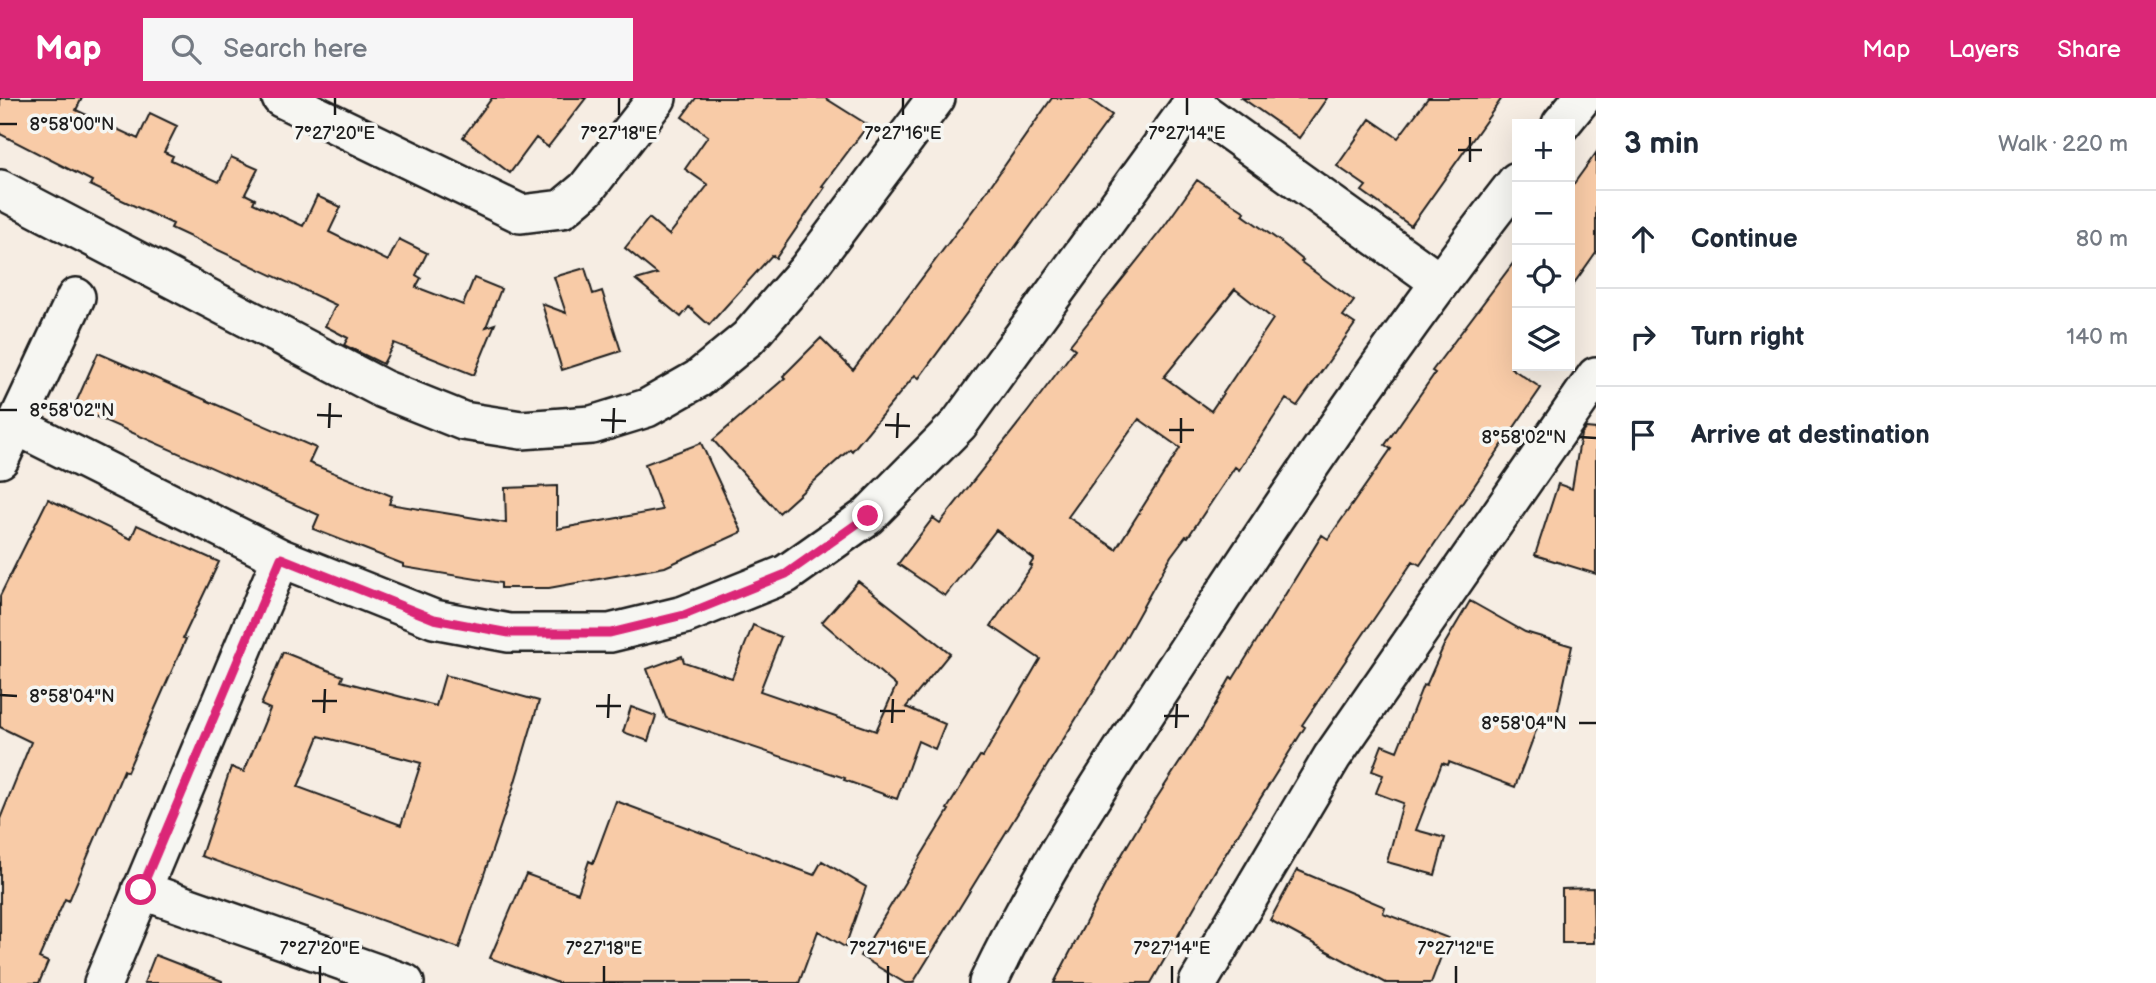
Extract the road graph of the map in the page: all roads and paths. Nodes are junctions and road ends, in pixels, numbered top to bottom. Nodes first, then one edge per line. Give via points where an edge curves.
1 (281, 98) edge
2 (657, 98) edge
3 (936, 98) edge
4 (1582, 98) edge
5 (1194, 101) edge
6 (1565, 119) edge
7 (1516, 182) edge
8 (0, 189) edge
9 (1438, 281) junction
10 (76, 297) dead end
11 (1596, 376) edge
12 (17, 426) junction
13 (0, 459) edge
14 (281, 558) junction
15 (141, 890) junction
16 (103, 983) edge
17 (405, 983) edge
18 (988, 983) edge
19 (1198, 983) edge

1 - 2 street via 521,214 562,209 586,189
3 - 8 street via 807,270 748,338 698,379 648,408 592,425 521,430 452,417 383,389
4 - 6 street
5 - 9 street
5 - 14 street via 959,424 868,516 786,574 684,615 610,633 509,633 434,619
7 - 9 street
9 - 18 street via 1270,523 1118,755
10 - 12 street
11 - 19 street via 1332,757
12 - 13 street
12 - 14 street
14 - 15 street
15 - 16 street
15 - 17 street

